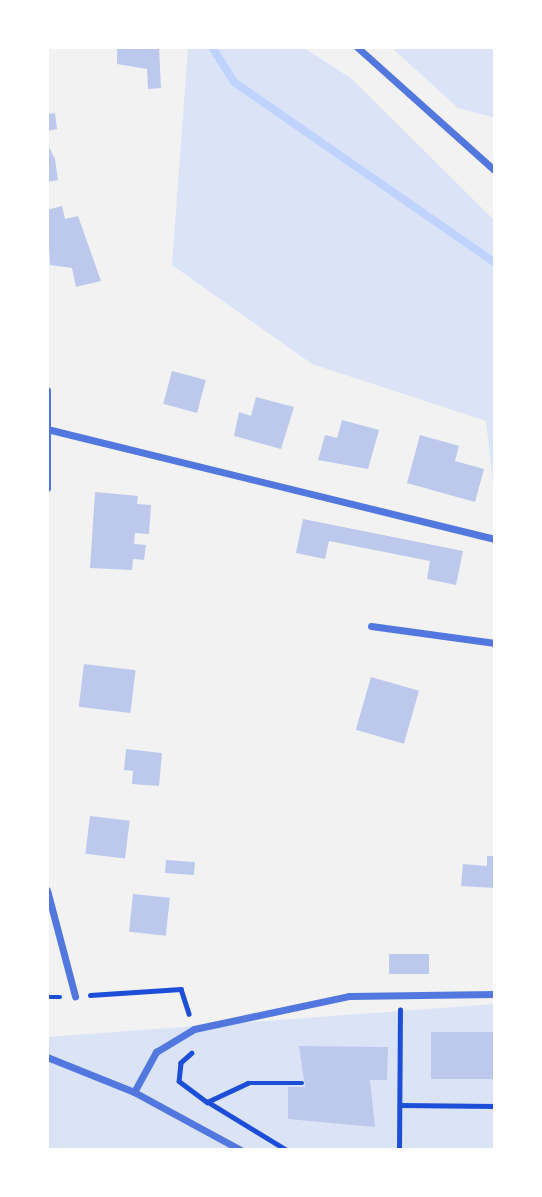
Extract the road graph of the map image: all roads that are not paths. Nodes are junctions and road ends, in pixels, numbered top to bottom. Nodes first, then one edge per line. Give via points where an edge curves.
1 (357, 47) edge
2 (493, 166) edge
3 (47, 390) edge
4 (51, 430) junction
5 (47, 488) edge
6 (495, 539) edge
7 (371, 626) dead end
8 (495, 643) edge
9 (47, 890) edge
10 (495, 994) edge
11 (75, 996) dead end
12 (47, 1056) edge
13 (134, 1092) junction
14 (241, 1150) edge

1 - 2 street
3 - 4 street
4 - 5 street
4 - 6 street
7 - 8 street
9 - 11 street
10 - 13 street via 400,995 271,1008 194,1029 156,1052
12 - 13 street
13 - 14 street

